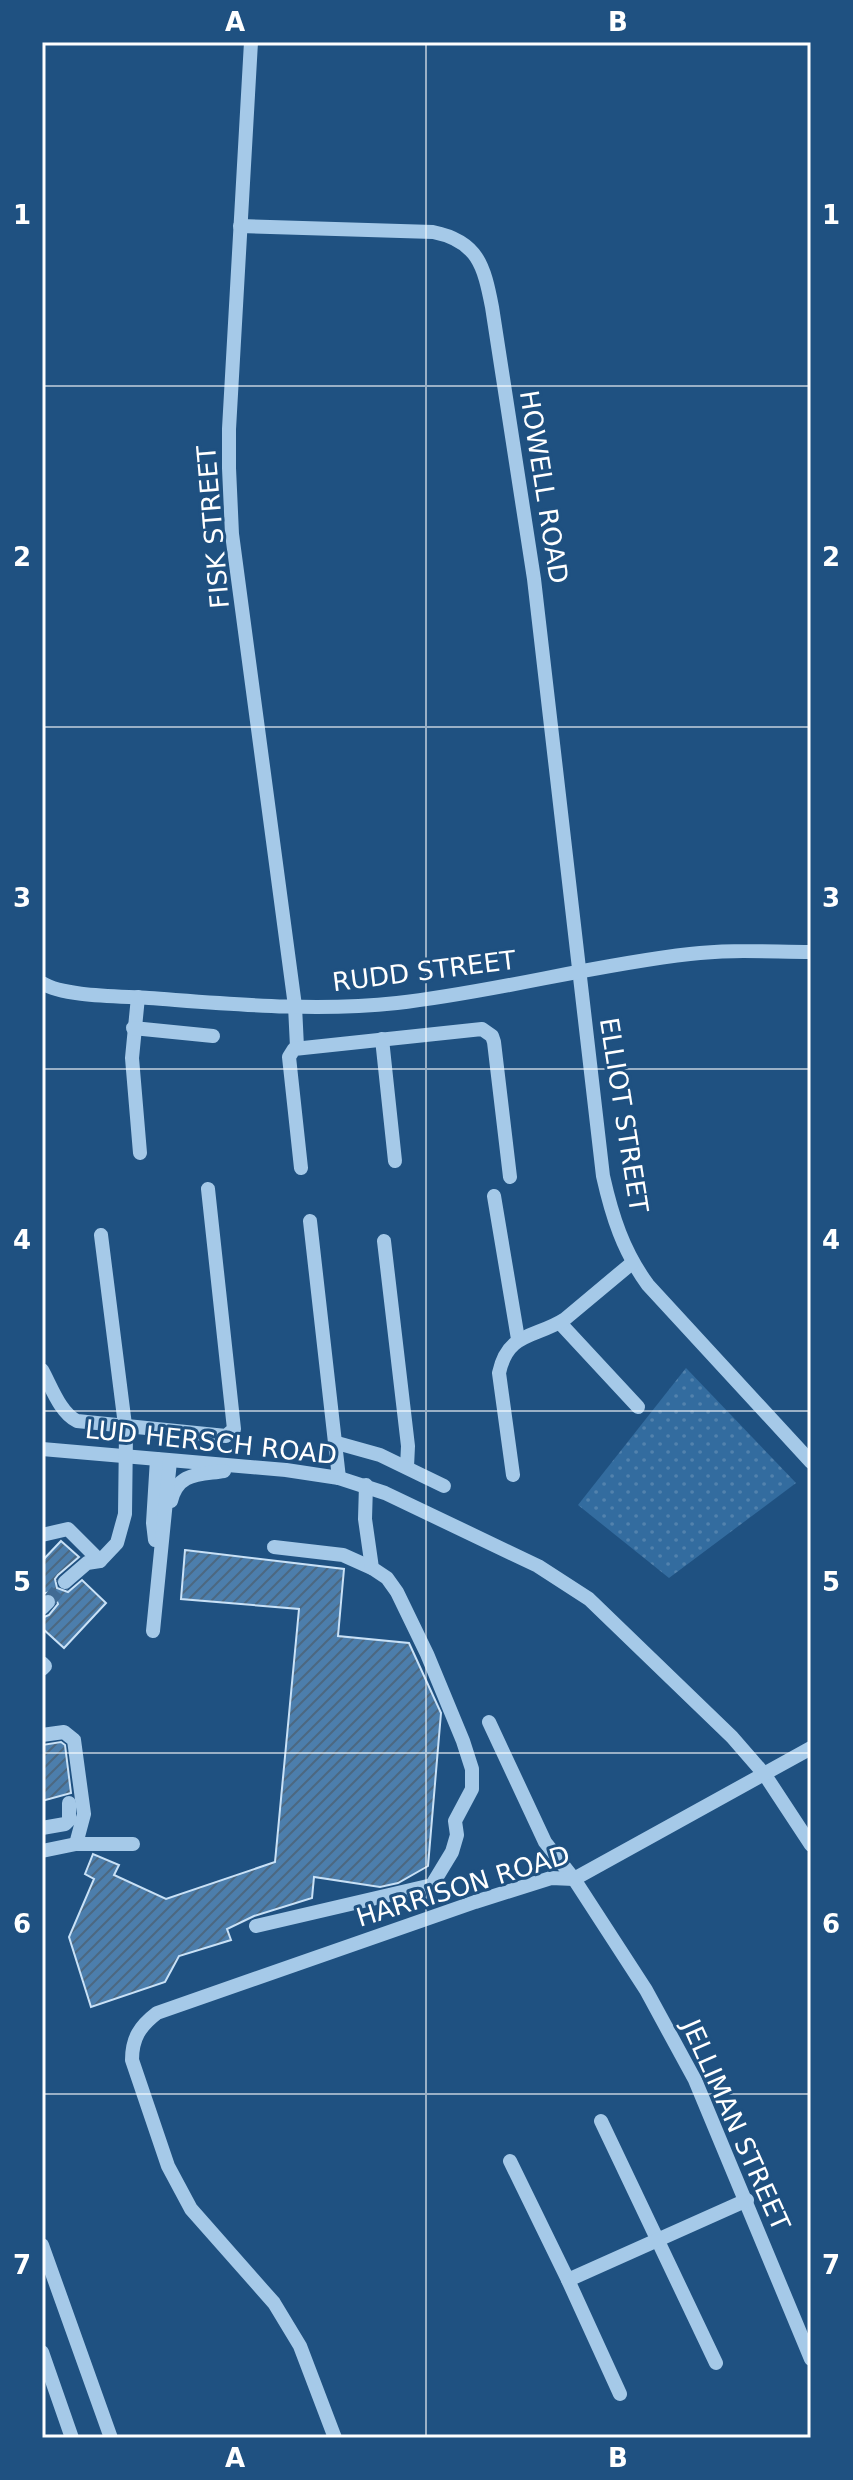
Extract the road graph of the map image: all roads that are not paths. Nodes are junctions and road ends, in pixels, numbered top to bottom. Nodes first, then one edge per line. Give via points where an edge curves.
1 (251, 42) edge
2 (240, 226) junction
3 (811, 952) edge
4 (579, 971) junction
5 (42, 983) edge
6 (138, 997) junction
7 (295, 1006) junction
8 (133, 1028) junction
9 (213, 1036) dead end
10 (382, 1039) junction
11 (297, 1047) junction
12 (140, 1153) dead end
13 (395, 1161) dead end
14 (301, 1168) dead end
15 (510, 1177) dead end
16 (208, 1189) dead end
17 (494, 1196) dead end
18 (310, 1221) dead end
19 (101, 1235) dead end
20 (384, 1241) dead end
21 (632, 1263) junction
22 (560, 1323) junction
23 (518, 1339) junction
24 (42, 1370) edge
25 (638, 1407) dead end
26 (125, 1426) junction
27 (337, 1443) junction
28 (42, 1449) edge
29 (126, 1457) junction
30 (163, 1460) junction
31 (811, 1462) edge
32 (245, 1467) junction
33 (407, 1467) junction
34 (513, 1475) dead end
35 (339, 1478) junction
36 (366, 1485) junction
37 (444, 1486) dead end
38 (42, 1535) edge
39 (274, 1547) dead end
40 (158, 1560) junction
41 (100, 1561) junction
42 (372, 1568) junction
43 (65, 1582) tunnel mouth
44 (153, 1631) dead end
45 (489, 1722) dead end
46 (42, 1735) edge
47 (811, 1748) edge
48 (765, 1775) junction
49 (69, 1803) dead end
50 (42, 1828) edge
51 (76, 1844) junction
52 (133, 1844) dead end
53 (811, 1845) edge
54 (42, 1851) edge
55 (574, 1879) junction
56 (256, 1926) dead end
57 (601, 2121) dead end
58 (510, 2161) dead end
59 (747, 2200) junction
60 (657, 2240) junction
61 (42, 2245) edge
62 (568, 2280) junction
63 (42, 2352) edge
64 (811, 2359) edge
65 (716, 2363) dead end
66 (620, 2394) dead end
67 (72, 2438) edge
68 (111, 2438) edge
69 (335, 2438) edge

1 - 2 street, FISK STREET
2 - 4 street, HOWELL ROAD via 433,232 462,241 484,270 534,579
2 - 7 street, FISK STREET via 230,509
3 - 4 street, RUDD STREET via 693,953
4 - 7 street, RUDD STREET via 401,1003
4 - 21 street, ELLIOT STREET via 603,1176 612,1217
5 - 6 street, RUDD STREET via 59,991
6 - 7 street, RUDD STREET
6 - 8 street
7 - 11 street, FISK STREET
8 - 9 street
8 - 12 street
10 - 11 street
10 - 13 street
10 - 15 street via 482,1029 492,1036
11 - 14 street, FISK STREET via 289,1057
16 - 26 street via 234,1429 226,1436
17 - 23 street
18 - 27 street
19 - 26 street
20 - 33 street
21 - 22 street
21 - 31 street, ELLIOT STREET
22 - 23 street
22 - 25 street
23 - 34 street via 499,1373
24 - 26 street via 71,1419
26 - 29 street
27 - 33 street
27 - 35 street
28 - 29 street, LUD HERSCH ROAD
29 - 30 street, LUD HERSCH ROAD
29 - 41 street via 125,1514 117,1543
30 - 32 street, LUD HERSCH ROAD
30 - 40 street
32 - 35 street, LUD HERSCH ROAD
32 - 40 street via 192,1476 175,1487
33 - 37 street
35 - 36 street, LUD HERSCH ROAD
36 - 42 street
36 - 48 street, LUD HERSCH ROAD via 538,1566 589,1599
38 - 41 street via 68,1529
39 - 42 street via 343,1555
40 - 44 street
41 - 43 street via 87,1563
42 - 56 street via 397,1592 472,1769 472,1789 455,1821 452,1852 432,1885
45 - 55 street, JELLIMAN STREET via 545,1842
46 - 51 street via 64,1732 74,1740 84,1814
47 - 48 street, HARRISON ROAD
48 - 53 street, LUD HERSCH ROAD
48 - 55 street, HARRISON ROAD
49 - 50 street via 65,1824
51 - 52 street
51 - 54 street
55 - 59 street, JELLIMAN STREET via 646,1990 695,2080
55 - 69 street, HARRISON ROAD via 551,1878 475,1902 157,2013 134,2039 132,2060 168,2166 191,2209 274,2303 300,2346
57 - 60 street
58 - 62 street
59 - 60 street
59 - 64 street, JELLIMAN STREET
60 - 62 street
60 - 65 street
61 - 68 street
62 - 66 street
63 - 67 street

